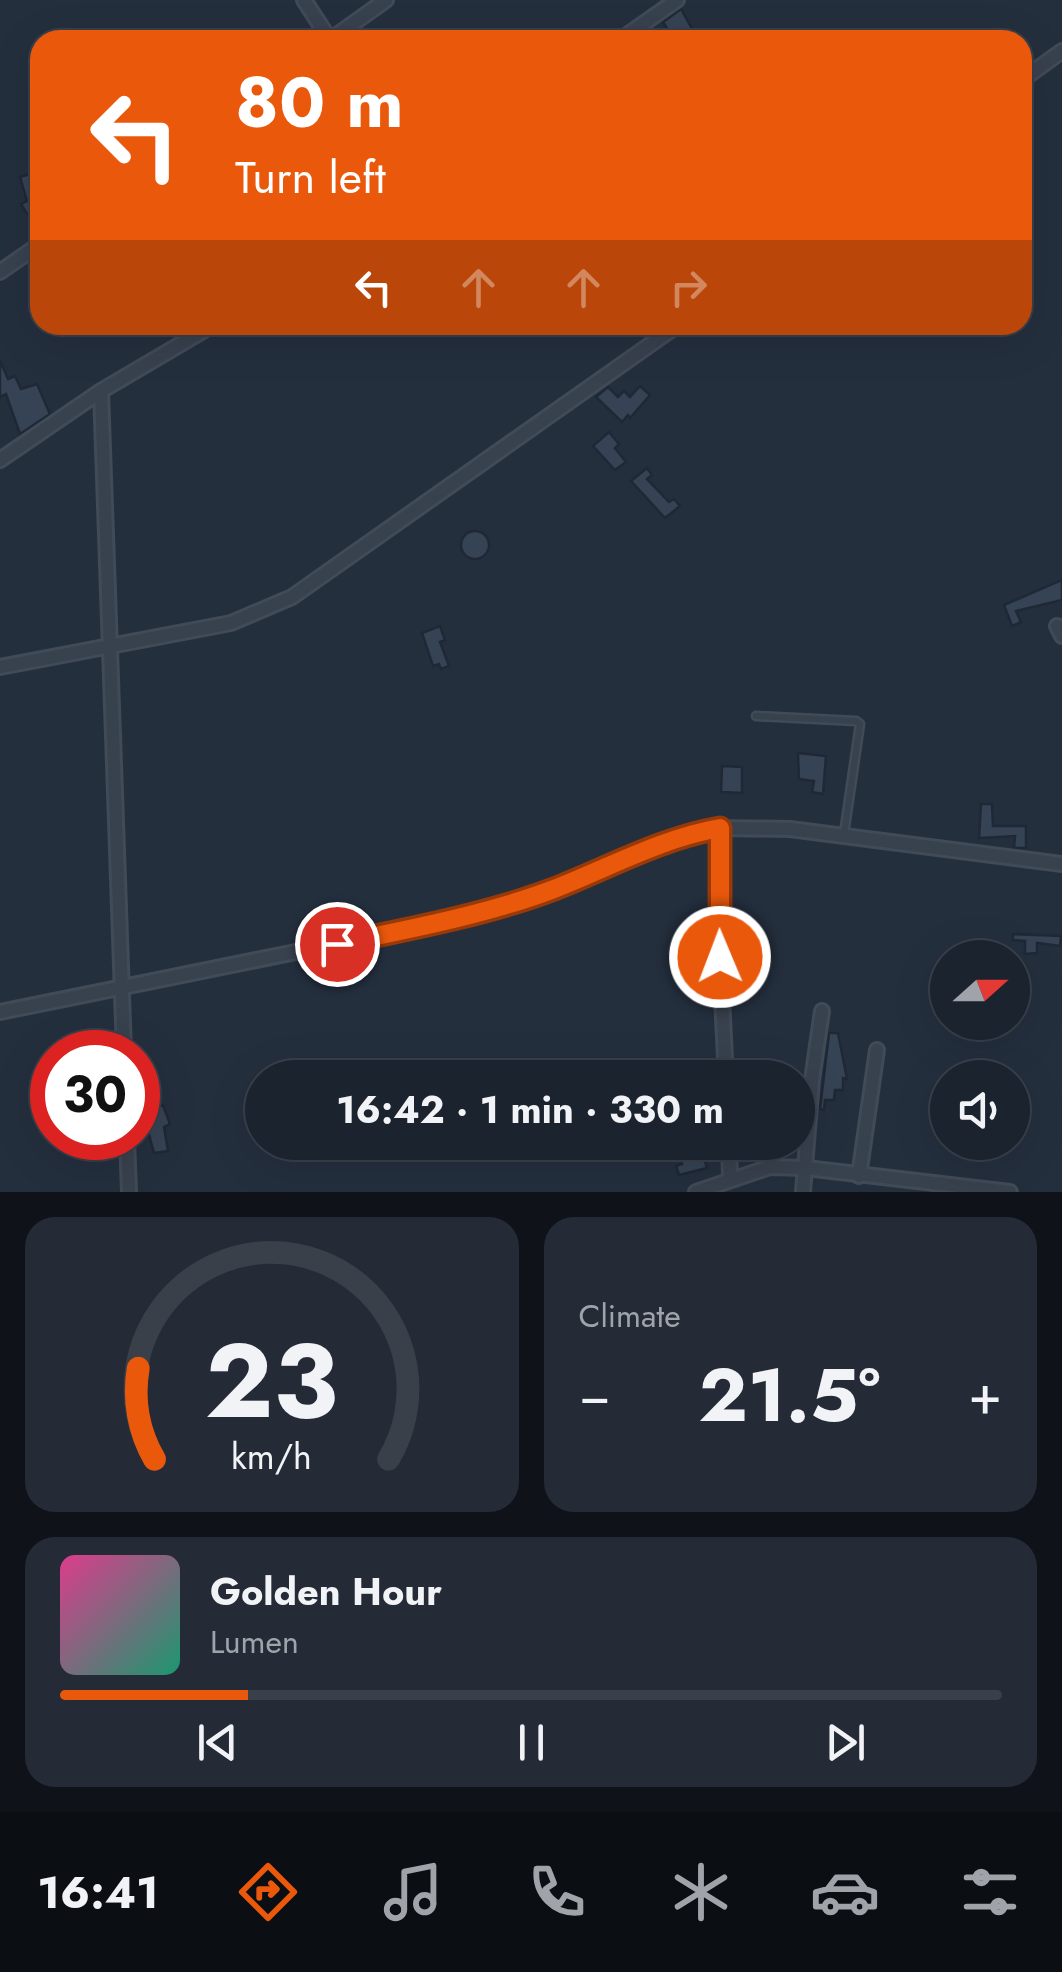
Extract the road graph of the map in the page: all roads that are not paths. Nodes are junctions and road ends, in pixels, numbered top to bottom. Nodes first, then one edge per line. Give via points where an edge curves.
1 (304, 0) edge
2 (386, 0) edge
3 (677, 0) edge
4 (324, 30) edge
5 (344, 30) edge
6 (634, 30) edge
7 (1062, 51) edge
8 (1032, 73) edge
9 (30, 251) edge
10 (0, 272) edge
11 (196, 335) edge
12 (664, 335) edge
13 (100, 391) junction
14 (0, 460) edge
15 (110, 647) junction
16 (0, 666) edge
17 (756, 716) dead end
18 (720, 828) junction
19 (844, 835) junction
20 (1062, 864) edge
21 (122, 987) junction
22 (822, 1011) dead end
23 (0, 1012) edge
24 (123, 1030) edge
25 (877, 1050) dead end
26 (725, 1060) edge
27 (127, 1160) edge
28 (729, 1160) edge
29 (806, 1168) junction
30 (859, 1176) junction
31 (730, 1179) junction
32 (128, 1192) edge
33 (696, 1192) edge
34 (803, 1192) edge
35 (1010, 1192) edge

1 - 4 street
2 - 5 street
3 - 6 street
7 - 8 street
9 - 10 street
11 - 13 street
12 - 15 street via 292,596 231,623
13 - 14 street
13 - 15 street
15 - 16 street
15 - 21 street
17 - 19 lane via 860,724
18 - 19 street
18 - 21 street via 550,890 409,929
18 - 26 street
19 - 20 street
21 - 23 street
21 - 24 street
22 - 29 street
25 - 30 street
27 - 32 street
28 - 31 street
29 - 30 street
29 - 31 street via 770,1167
29 - 34 street
30 - 35 street
31 - 33 street

